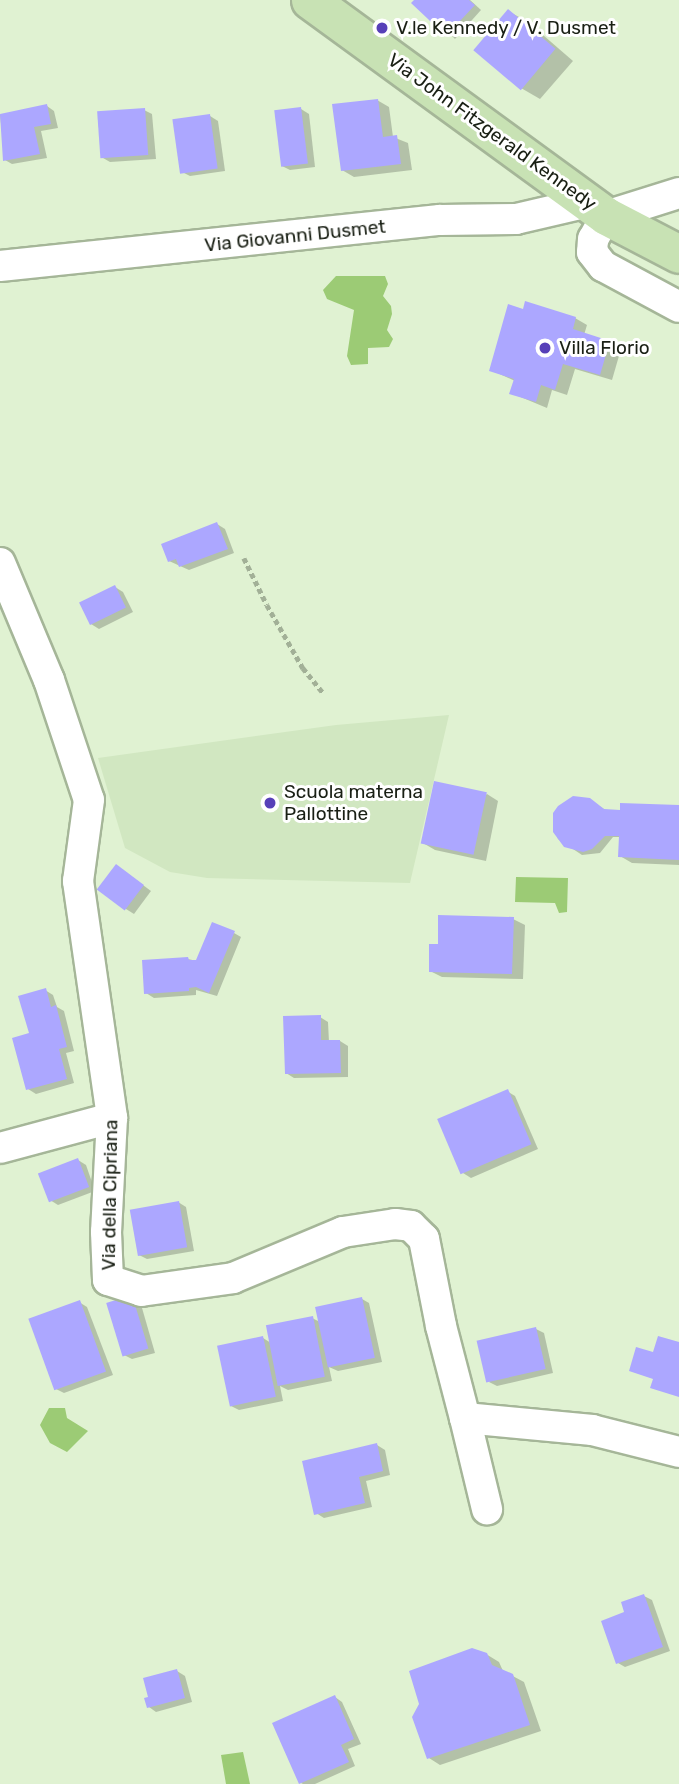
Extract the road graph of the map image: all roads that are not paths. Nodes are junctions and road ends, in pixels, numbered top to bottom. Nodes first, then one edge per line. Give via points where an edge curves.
1 (310, 0) edge
2 (679, 193) edge
3 (598, 209) junction
4 (679, 254) edge
5 (0, 266) edge
6 (679, 307) edge
7 (0, 563) edge
8 (112, 1118) junction
9 (0, 1147) edge
10 (465, 1418) junction
11 (679, 1452) edge
12 (488, 1508) dead end

1 - 3 main road, Via John Fitzgerald Kennedy
2 - 3 street, Via Giovanni Dusmet
3 - 4 main road, Via John Fitzgerald Kennedy
3 - 5 street, Via Giovanni Dusmet via 516,219 440,219
3 - 6 street via 592,252 603,266
7 - 8 street, Via della Cipriana via 49,680 89,800 78,881
8 - 9 street
8 - 10 street, Via della Cipriana via 108,1280 141,1291 233,1278 343,1232 411,1226 424,1238
10 - 11 street via 592,1430
10 - 12 street

